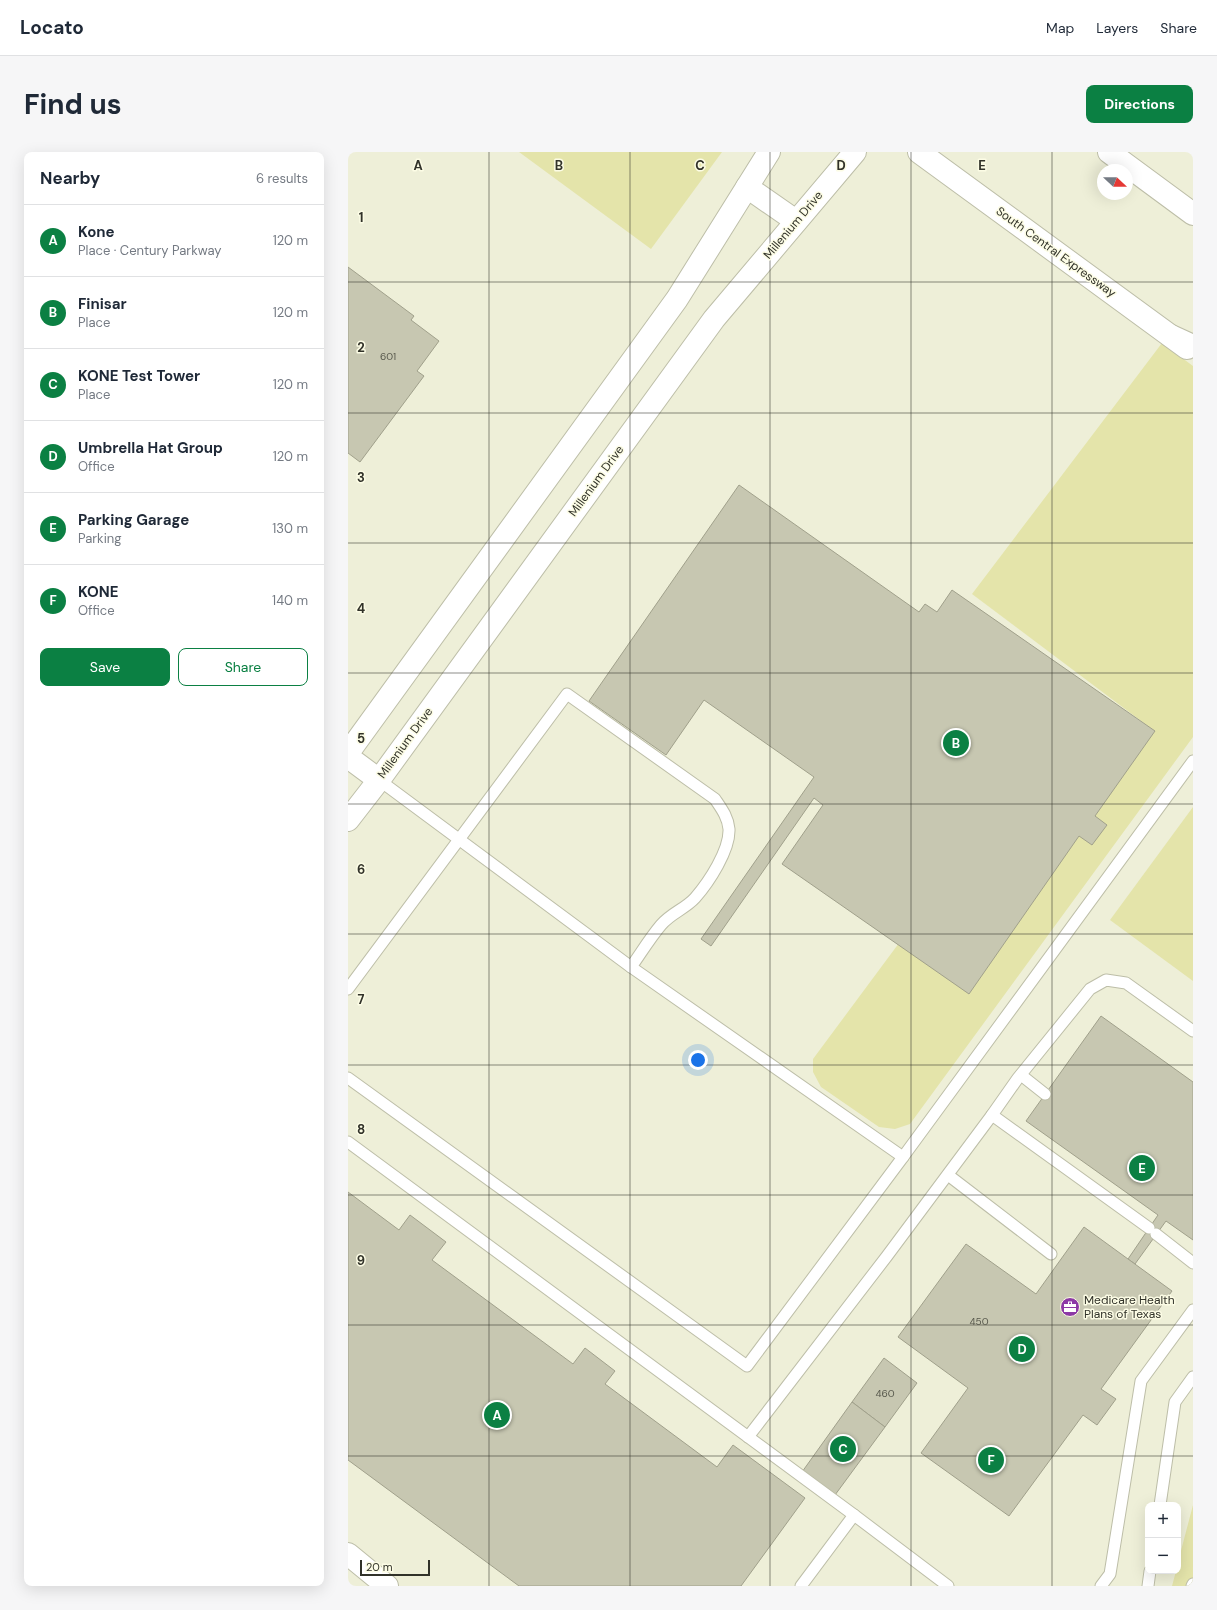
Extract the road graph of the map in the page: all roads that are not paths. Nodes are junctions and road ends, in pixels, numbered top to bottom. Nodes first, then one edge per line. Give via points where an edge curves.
1 (769, 152) edge
2 (856, 152) edge
3 (919, 152) edge
4 (1109, 152) edge
5 (747, 187) junction
6 (1193, 214) edge
7 (796, 221) junction
8 (1171, 336) junction
9 (1193, 346) edge
10 (1193, 352) edge
11 (348, 753) edge
12 (348, 757) edge
13 (1193, 761) edge
14 (379, 780) junction
15 (348, 820) edge
16 (459, 839) junction
17 (631, 967) junction
18 (348, 989) edge
19 (1193, 1031) edge
20 (1021, 1075) junction
21 (348, 1078) edge
22 (1045, 1094) dead end
23 (992, 1116) junction
24 (348, 1142) edge
25 (903, 1157) junction
26 (948, 1175) junction
27 (1051, 1254) dead end
28 (1193, 1263) edge
29 (1193, 1310) edge
30 (1193, 1378) edge
31 (748, 1437) junction
32 (1160, 1502) edge
33 (854, 1515) junction
34 (348, 1554) edge
35 (1150, 1574) edge
36 (387, 1586) edge
37 (801, 1586) edge
38 (948, 1586) edge
39 (1101, 1586) edge
40 (1148, 1586) edge

1 - 5 main road
2 - 7 main road, Millenium Drive
3 - 8 main road, South Central Expressway
4 - 6 main road
5 - 7 main road
5 - 11 main road via 677,299
7 - 14 main road, Millenium Drive via 714,319
8 - 9 main road
8 - 10 main road, South Central Expressway
12 - 14 main road
13 - 25 lane
14 - 15 main road, Millenium Drive
14 - 16 lane
16 - 17 lane
16 - 17 lane via 567,694 715,799 724,811 729,828 727,849 695,898 661,924
16 - 18 lane
17 - 25 lane
19 - 20 lane via 1126,983 1106,980 1090,989
20 - 22 lane
20 - 23 lane
21 - 25 lane via 747,1366
23 - 26 lane
23 - 28 lane
24 - 31 lane
26 - 27 lane
26 - 31 lane
29 - 39 lane via 1141,1381 1110,1574
30 - 32 lane via 1175,1402
31 - 33 lane
33 - 37 lane
33 - 38 lane
34 - 36 main road
35 - 40 lane

